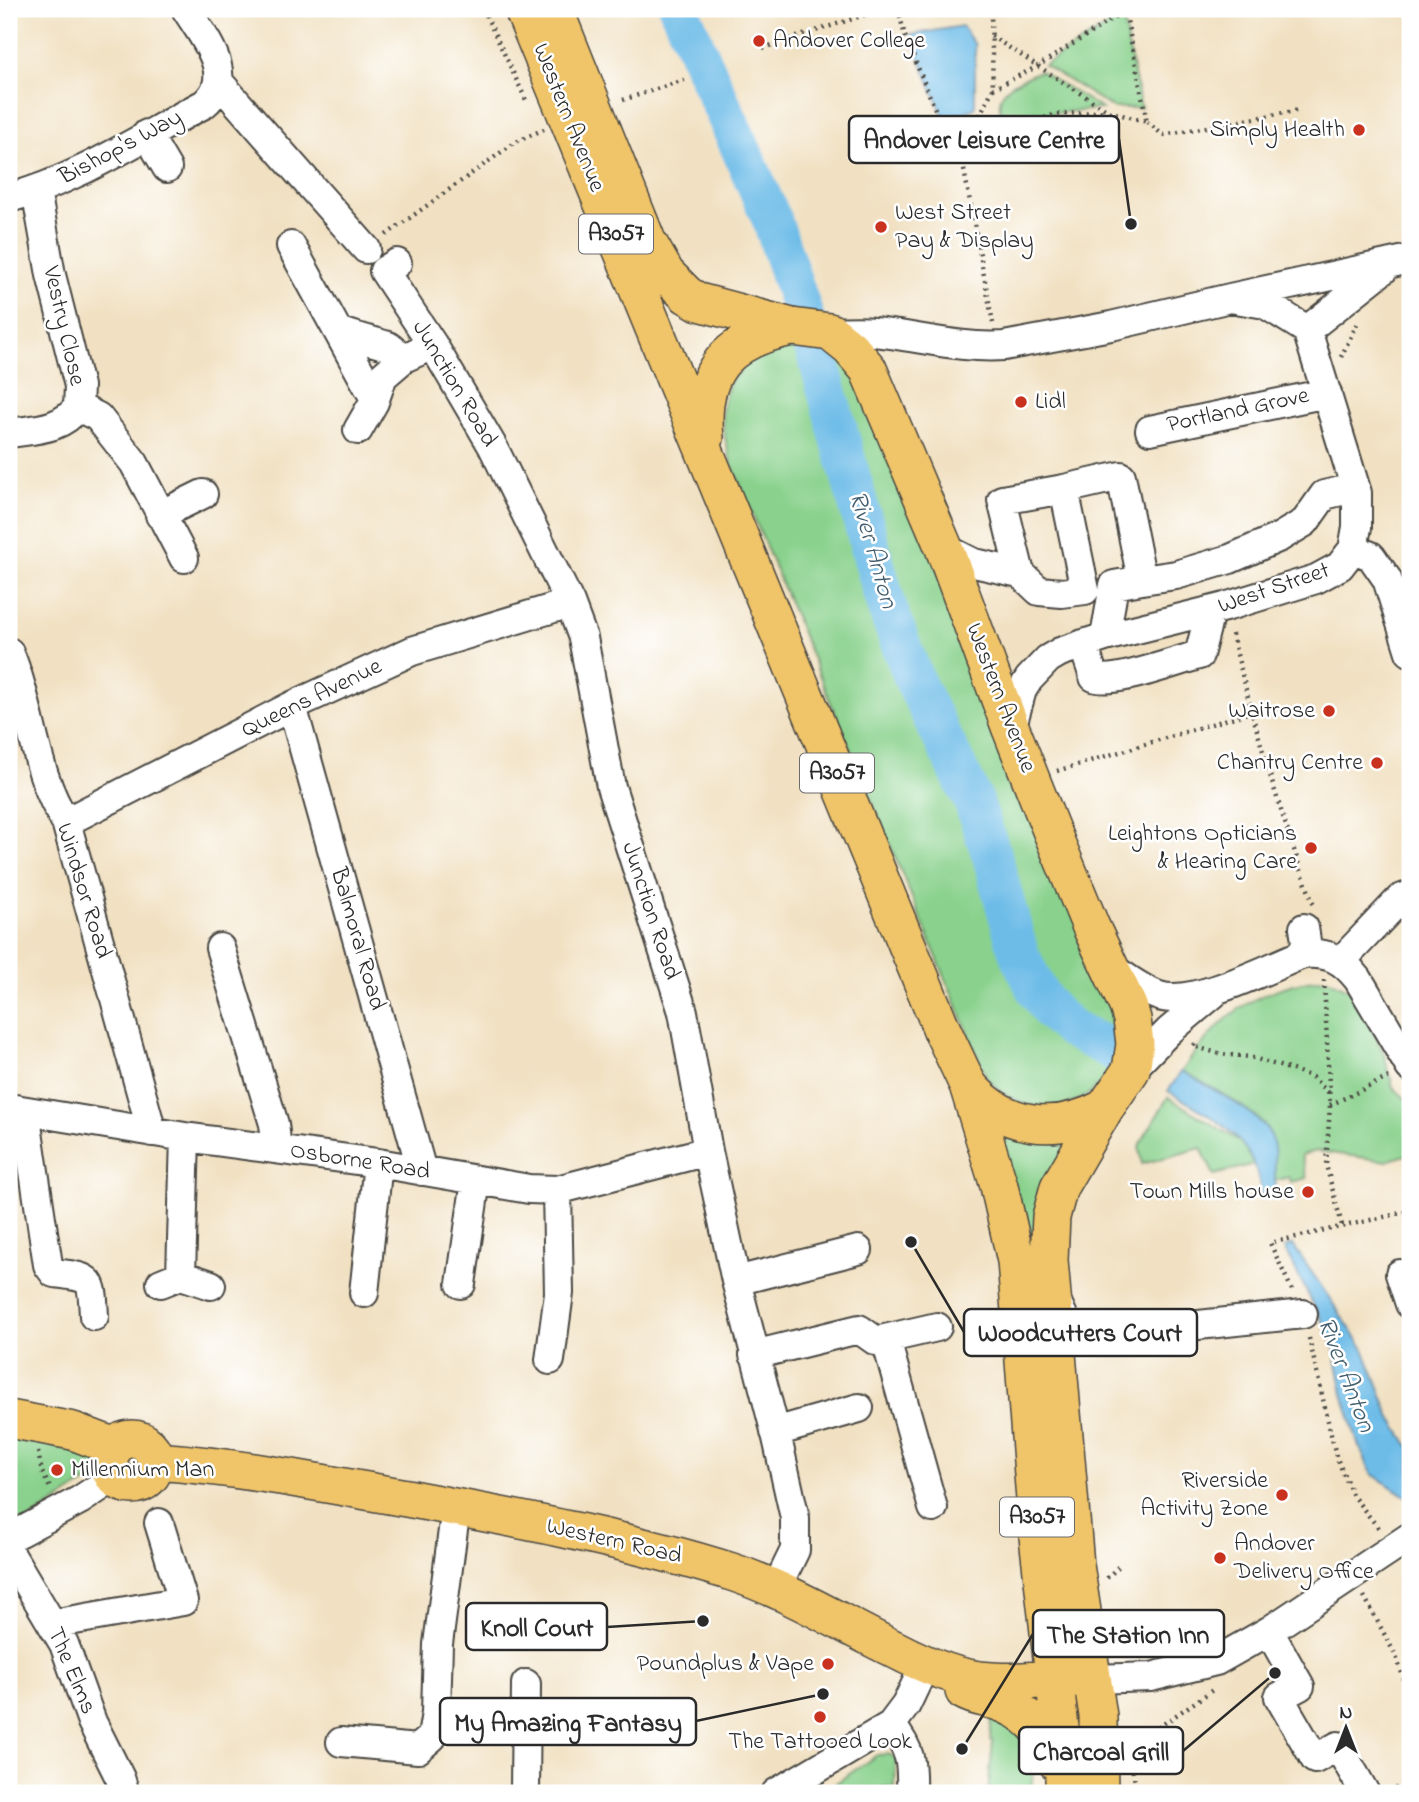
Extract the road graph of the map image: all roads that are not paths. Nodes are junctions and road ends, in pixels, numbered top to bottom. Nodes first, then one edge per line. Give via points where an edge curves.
1 (186, 9) edge
2 (523, 9) edge
3 (554, 9) edge
4 (218, 81) junction
5 (147, 134) junction
6 (167, 167) dead end
7 (36, 191) junction
8 (9, 198) edge
9 (291, 246) dead end
10 (366, 249) dead end
11 (1400, 262) edge
12 (390, 267) dead end
13 (1230, 298) junction
14 (814, 330) junction
15 (1307, 330) junction
16 (340, 332) junction
17 (433, 345) junction
18 (404, 358) junction
19 (1327, 393) junction
20 (375, 399) junction
21 (78, 407) junction
22 (358, 430) dead end
23 (1150, 430) dead end
24 (9, 433) edge
25 (708, 460) junction
26 (1064, 489) junction
27 (1357, 493) junction
28 (203, 494) dead end
29 (160, 515) junction
30 (944, 548) junction
31 (1353, 549) junction
32 (184, 558) dead end
33 (1020, 573) junction
34 (1142, 580) junction
35 (1114, 585) junction
36 (1085, 590) junction
37 (570, 603) junction
38 (1218, 609) junction
39 (1094, 640) junction
40 (9, 652) edge
41 (1410, 652) edge
42 (292, 706) junction
43 (1010, 729) junction
44 (66, 822) junction
45 (1410, 895) edge
46 (220, 948) dead end
47 (1319, 953) junction
48 (1107, 965) junction
49 (1221, 988) junction
50 (1406, 1067) edge
51 (1131, 1070) junction
52 (968, 1085) junction
53 (1105, 1108) junction
54 (17, 1109) edge
55 (152, 1132) junction
56 (185, 1137) junction
57 (276, 1149) junction
58 (708, 1151) junction
59 (378, 1163) junction
60 (422, 1171) junction
61 (476, 1180) junction
62 (557, 1191) junction
63 (858, 1250) dead end
64 (1400, 1274) dead end
65 (736, 1280) junction
66 (461, 1284) dead end
67 (211, 1285) dead end
68 (1052, 1289) junction
69 (364, 1293) dead end
70 (1410, 1305) edge
71 (1303, 1314) road end
72 (94, 1316) dead end
73 (937, 1326) dead end
74 (1099, 1334) junction
75 (887, 1340) junction
76 (754, 1355) junction
77 (550, 1360) dead end
78 (1060, 1383) junction
79 (859, 1408) dead end
80 (22, 1430) edge
81 (775, 1432) junction
82 (115, 1462) junction
83 (456, 1507) junction
84 (933, 1508) dead end
85 (159, 1523) dead end
86 (9, 1538) edge
87 (1402, 1542) edge
88 (9, 1552) edge
89 (776, 1589) junction
90 (52, 1623) junction
91 (1269, 1631) junction
92 (925, 1665) junction
93 (1053, 1678) junction
94 (1094, 1679) junction
95 (526, 1684) dead end
96 (891, 1725) junction
97 (341, 1742) dead end
98 (1064, 1788) edge
99 (779, 1791) edge
100 (911, 1792) edge
101 (125, 1793) edge
102 (525, 1793) edge
103 (1099, 1793) edge
104 (1365, 1793) edge

1 - 4 street via 217,61
2 - 25 main road, Western Avenue / A3057
3 - 14 main road, Western Avenue / A3057 via 647,241 666,274 699,302
4 - 5 street, Bishop's Way via 215,95 204,104
4 - 10 street
5 - 6 street
5 - 7 street, Bishop's Way via 79,173
7 - 8 street, Bishop's Way
7 - 21 street, Vestry Close via 53,286 79,386
9 - 16 street
11 - 13 street
11 - 15 street
12 - 17 street, Junction Road
13 - 14 street via 1004,346
13 - 15 street via 1265,304
14 - 25 main road, Western Avenue / A3057 via 757,336 722,363 704,397
14 - 30 main road, Western Avenue / A3057 via 861,359 875,381
15 - 19 street, West Street
16 - 18 street via 388,346
16 - 20 street
17 - 18 street
17 - 37 street, Junction Road via 492,447
18 - 20 street via 383,376
19 - 23 street, Portland Grove
19 - 27 street, West Street
20 - 22 street
21 - 24 street via 58,425
21 - 29 street, Vestry Close via 98,417 114,436 134,463
25 - 52 main road, Western Avenue / A3057
26 - 33 street via 1002,500
26 - 34 street via 1121,476
26 - 36 street
27 - 31 street, West Street
27 - 34 street via 1324,495 1305,522 1230,559
28 - 29 street
29 - 32 street, Vestry Close
30 - 33 street via 974,562
30 - 43 main road, Western Avenue / A3057
31 - 38 street, West Street via 1329,573
31 - 41 street via 1371,556 1387,579
33 - 36 street via 1040,591
34 - 35 street
35 - 36 street
35 - 39 street
37 - 42 street, Queens Avenue via 412,652
37 - 58 street, Junction Road via 583,638 611,787 683,1012
38 - 39 street, West Street
38 - 39 street via 1199,655 1114,679 1101,680 1090,671
39 - 43 street, West Street via 1060,652 1038,667 1022,690
40 - 44 street, Windsor Road via 45,773
42 - 44 street, Queens Avenue
42 - 60 street, Balmoral Road
43 - 48 main road, Western Avenue / A3057
44 - 55 street, Windsor Road
45 - 47 street
46 - 57 street via 274,1124
47 - 49 street
47 - 50 street via 1350,969 1372,1000
48 - 49 street via 1159,996 1187,998
48 - 51 main road, Western Avenue / A3057 via 1132,1019
49 - 51 street
51 - 53 main road, Western Avenue / A3057
52 - 53 main road, Western Avenue / A3057 via 989,1108 1027,1122 1069,1122
52 - 93 main road, Western Avenue / A3057 via 1016,1261
53 - 68 main road, Western Avenue / A3057 via 1066,1172 1054,1202 1049,1232
54 - 55 street, Osborne Road
54 - 72 street via 48,1265 54,1273 80,1275 88,1281
55 - 56 street, Osborne Road
56 - 57 street, Osborne Road
56 - 67 street via 171,1279
57 - 59 street, Osborne Road
58 - 62 street, Osborne Road
58 - 65 street, Junction Road
59 - 60 street, Osborne Road
59 - 69 street
60 - 61 street, Osborne Road
61 - 62 street, Osborne Road
61 - 66 street
62 - 77 street via 559,1293
63 - 65 street
64 - 70 street
65 - 76 street, Junction Road
68 - 74 street via 1068,1327
68 - 78 main road, Western Avenue / A3057
71 - 74 street
73 - 75 street
74 - 78 street via 1069,1347
75 - 76 street via 876,1341 859,1329
75 - 84 street
76 - 81 street, Junction Road
78 - 94 main road, Western Avenue / A3057 via 1075,1565
79 - 81 street
80 - 82 main road via 74,1431
81 - 89 street, Junction Road via 795,1518 795,1550
82 - 83 main road, Western Road via 121,1442 136,1439 150,1447 155,1461 240,1469
82 - 86 street via 80,1500
83 - 89 main road, Western Road via 654,1551
83 - 97 street via 438,1644 432,1737 418,1749
85 - 90 street via 183,1601
87 - 91 street
88 - 90 street, The Elms
89 - 92 main road, Western Road
90 - 101 street, The Elms
91 - 94 street via 1207,1664 1151,1677
91 - 104 street via 1300,1686 1279,1697 1315,1759 1338,1746
92 - 93 main road, Western Road via 990,1681
92 - 96 street
92 - 98 main road via 968,1694 1027,1715 1046,1738
93 - 94 main road, Western Road
93 - 98 main road, Western Avenue / A3057
94 - 103 main road, Western Avenue / A3057
95 - 102 street
96 - 99 street
96 - 100 street via 908,1751

